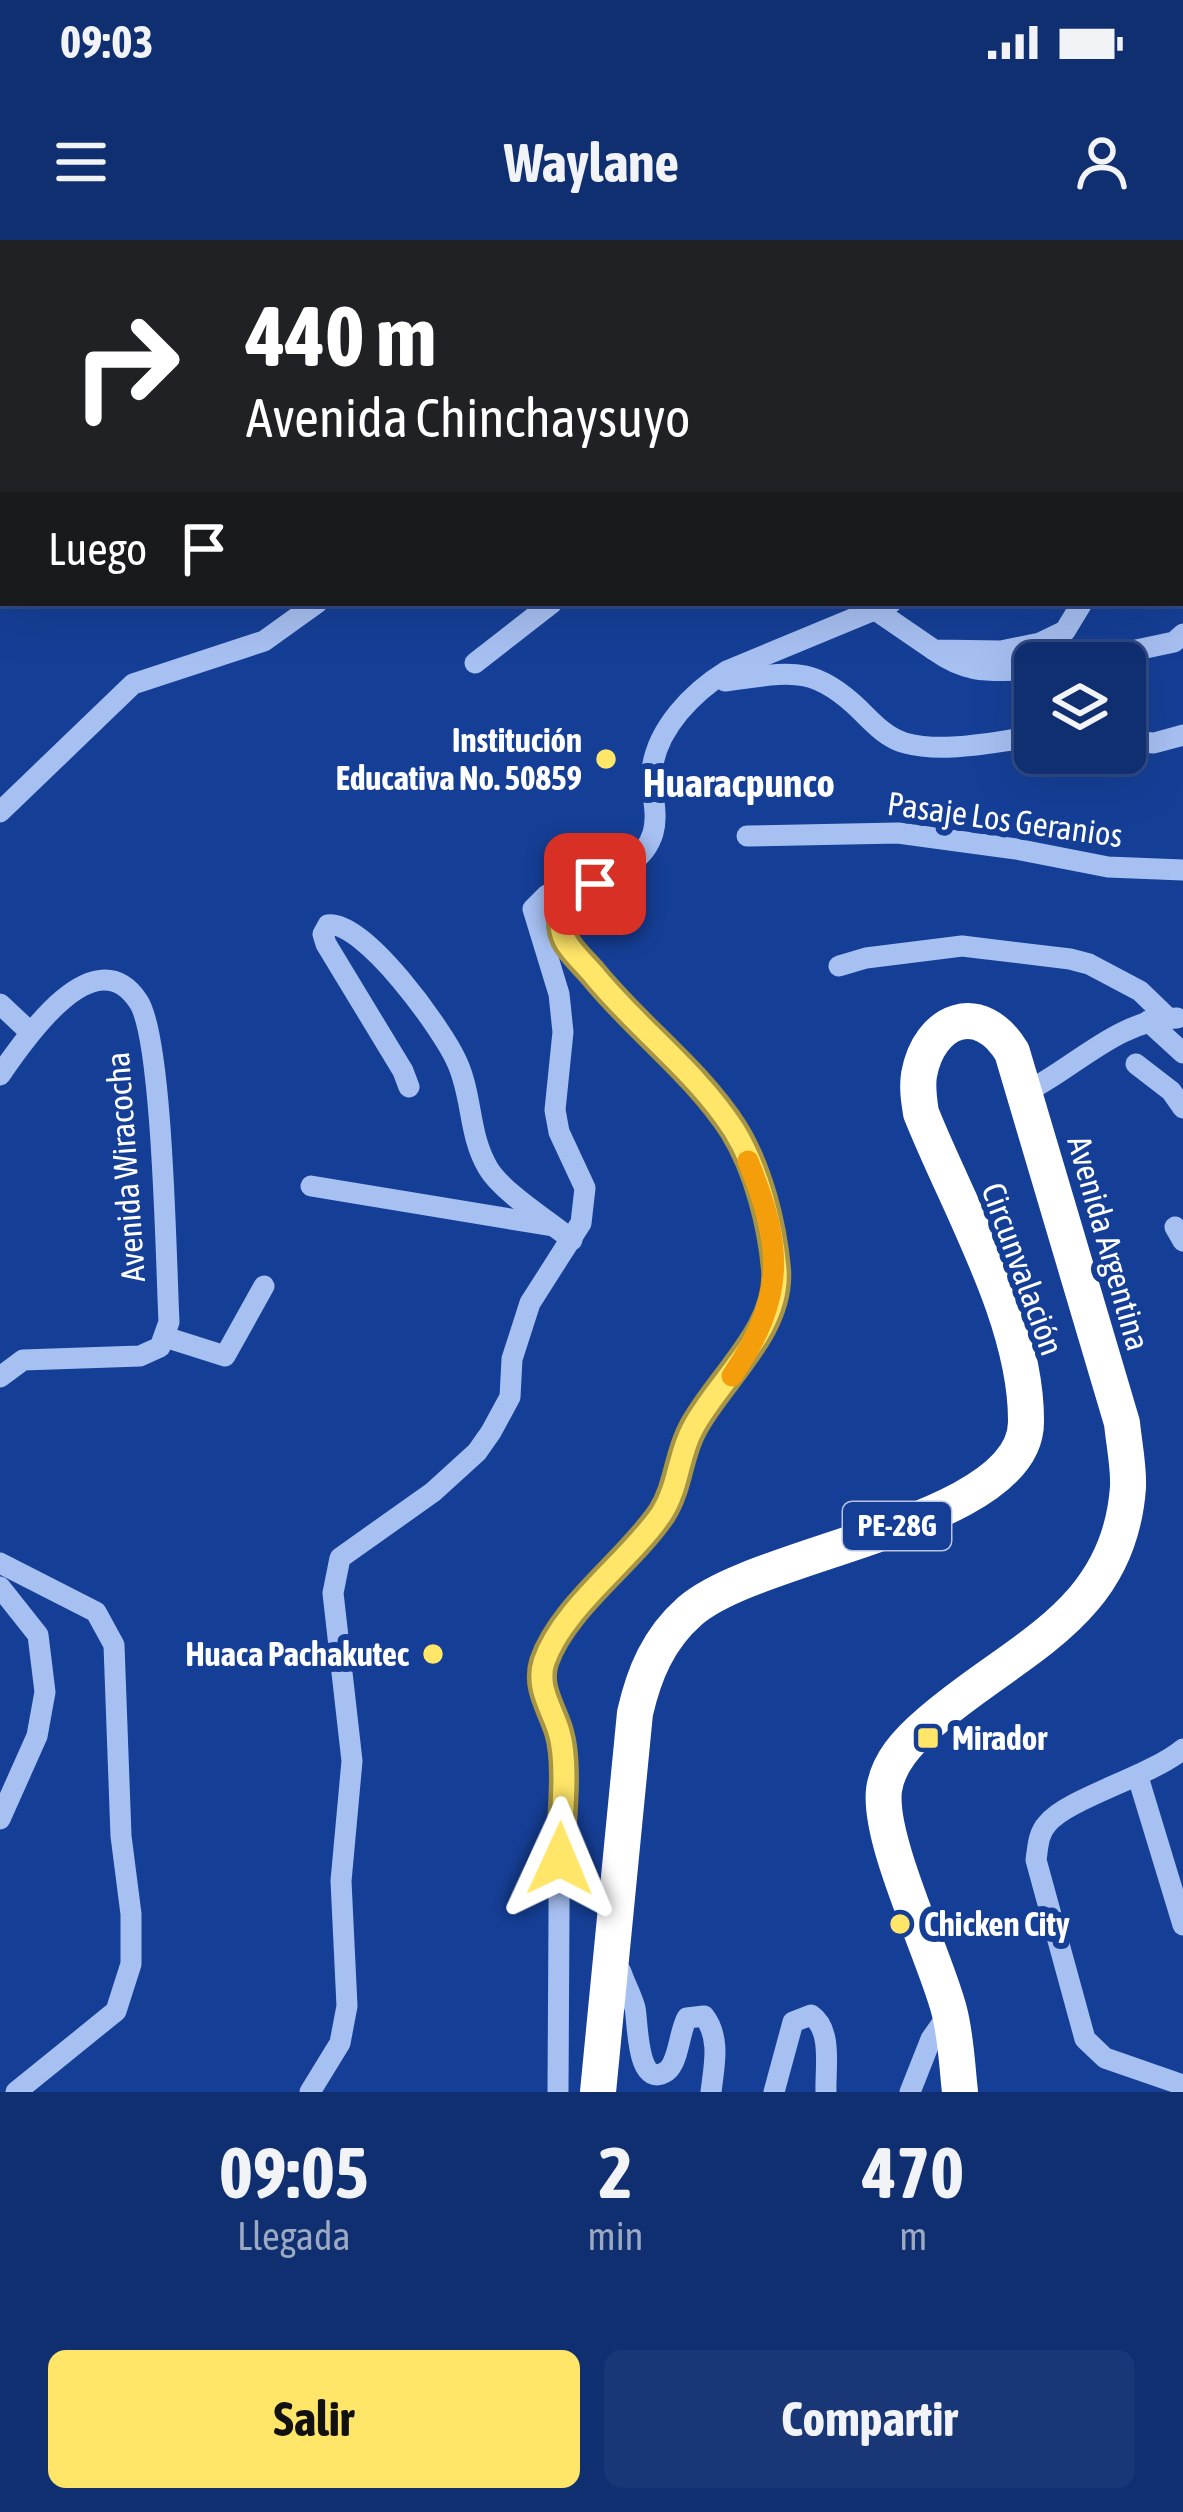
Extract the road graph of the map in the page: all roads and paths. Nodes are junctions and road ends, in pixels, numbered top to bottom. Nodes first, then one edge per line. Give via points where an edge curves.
1 (313, 606) edge
2 (547, 606) edge
3 (1080, 606) edge
4 (884, 607) edge
5 (1183, 634) edge
6 (1146, 648) edge
7 (934, 650) junction
8 (475, 663) dead end
9 (1014, 670) edge
10 (706, 683) junction
11 (1183, 735) edge
12 (1014, 740) edge
13 (1146, 742) edge
14 (0, 812) edge
15 (747, 836) dead end
16 (1183, 870) edge
17 (566, 895) junction
18 (839, 966) dead end
19 (0, 1004) edge
20 (1166, 1019) edge
21 (30, 1032) junction
22 (1183, 1053) edge
23 (1136, 1064) dead end
24 (0, 1075) edge
25 (409, 1087) dead end
26 (1024, 1093) junction
27 (1183, 1108) edge
28 (310, 1186) dead end
29 (564, 1233) junction
30 (264, 1286) dead end
31 (165, 1336) junction
32 (0, 1377) edge
33 (0, 1563) edge
34 (0, 1587) edge
35 (1183, 1748) edge
36 (1138, 1777) junction
37 (0, 1819) edge
38 (1178, 1897) edge
39 (1183, 1925) edge
40 (613, 1969) junction
41 (950, 2012) junction
42 (1183, 2085) edge
43 (16, 2092) edge
44 (310, 2092) edge
45 (558, 2092) edge
46 (598, 2092) edge
47 (711, 2092) edge
48 (774, 2092) edge
49 (826, 2092) edge
50 (910, 2092) edge
51 (960, 2092) edge

1 - 14 street via 264,641 133,684
2 - 8 street
3 - 7 street via 1065,631 1040,643
4 - 7 street
4 - 10 street
5 - 6 street
7 - 9 street via 970,670
10 - 12 street via 814,676 840,689 886,735 919,746
10 - 17 street via 658,751 647,850 622,871
11 - 13 street
15 - 16 street, Pasaje Los Geranios via 898,833 1108,868
17 - 29 street via 547,895 533,909 561,1006 556,1119 585,1188 586,1204
17 - 45 street via 565,940 736,1132 759,1188 776,1270 749,1349 694,1426 662,1512 560,1629 543,1665 560,1735
18 - 20 street via 969,946 1070,959 1140,991
19 - 21 street
20 - 22 street
20 - 26 street via 1127,1028
21 - 24 street, Avenida Wiracocha
21 - 31 street, Avenida Wiracocha via 52,1005 100,982 123,986 140,1003 154,1073
23 - 27 street
25 - 29 street via 326,944 328,925 342,925 375,949 412,997 455,1057 470,1126 491,1173
26 - 40 highway, Circunvalación / PE-28G via 1007,1045 974,1020 940,1031 918,1078 921,1113 1002,1306 1025,1388 1027,1429 1015,1460 962,1501 746,1579 691,1610 657,1649 635,1713
26 - 41 highway, Avenida Argentina / PE-28G via 1122,1424 1128,1482 1123,1530 1104,1575 1070,1616 954,1701 889,1768 883,1795 890,1831
28 - 29 street
29 - 44 street via 530,1303 510,1397 491,1432 433,1492 336,1568 352,1761 341,1880 347,2006 340,2043
30 - 31 street via 225,1356
31 - 32 street via 140,1356 23,1360
33 - 43 street via 96,1612 114,1645 131,1914 131,1964 116,2011
34 - 37 street via 38,1635 45,1692 37,1736
35 - 36 street
36 - 38 street
36 - 42 street via 1060,1811 1040,1835 1036,1860 1085,2039 1105,2058
38 - 39 street
40 - 46 highway, Circunvalación / PE-28G
40 - 47 street via 635,2009 640,2057 652,2074 669,2070 687,2018 704,2016 712,2026
41 - 50 street
41 - 51 highway, Avenida Argentina / PE-28G
48 - 49 street via 794,2022 811,2015 825,2033

